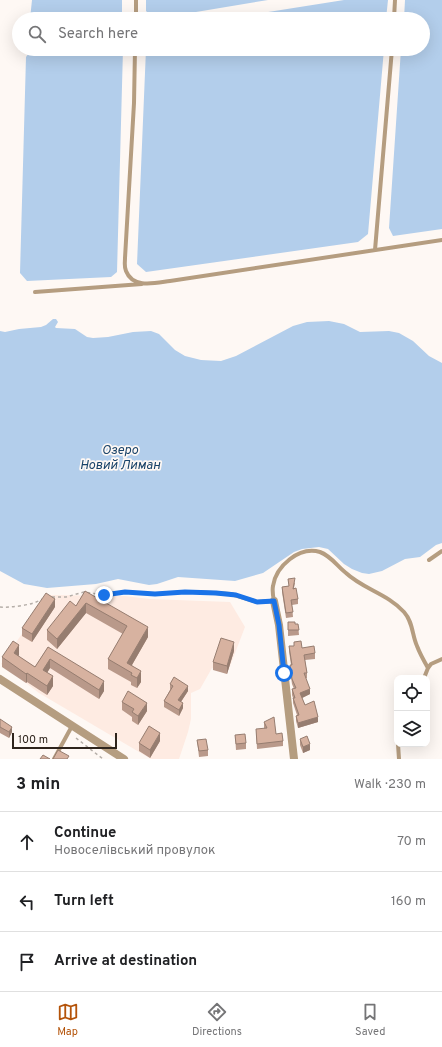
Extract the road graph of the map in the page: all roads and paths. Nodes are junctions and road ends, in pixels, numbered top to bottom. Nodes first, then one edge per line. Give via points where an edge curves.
1 (136, 0) edge
2 (395, 0) edge
3 (136, 12) edge
4 (394, 12) edge
5 (135, 56) edge
6 (391, 56) edge
7 (442, 240) edge
8 (374, 250) junction
9 (143, 284) junction
10 (35, 292) dead end
11 (442, 551) edge
12 (429, 560) dead end
13 (196, 592) joint
14 (49, 597) edge
15 (45, 598) edge
16 (274, 601) junction
17 (0, 607) edge
18 (442, 659) edge
19 (428, 668) junction
20 (425, 675) edge
21 (0, 679) edge
22 (70, 728) junction
23 (398, 747) edge
24 (54, 759) edge
25 (103, 759) edge
26 (124, 759) edge
27 (294, 759) edge
28 (399, 759) edge

1 - 3 lane
2 - 4 lane
5 - 9 lane via 125,258 126,271 132,279
6 - 8 lane
7 - 8 lane
8 - 9 lane
9 - 10 lane
11 - 12 lane
13 - 14 path via 125,592 104,595 84,592 66,597
13 - 16 lane via 231,594 257,602
15 - 17 path via 34,603
16 - 19 lane via 274,582 292,556 308,551 322,554 350,577 386,597 403,610 410,620 416,646
16 - 27 street
18 - 19 lane
19 - 20 lane
21 - 22 street
22 - 24 lane
22 - 25 path
22 - 26 street
23 - 28 lane

